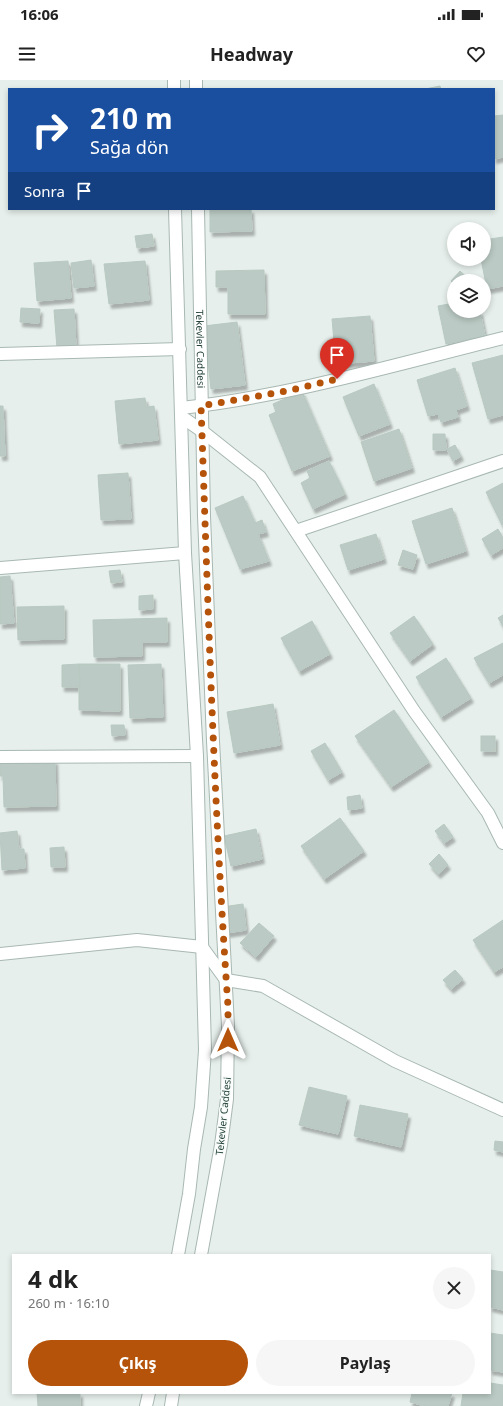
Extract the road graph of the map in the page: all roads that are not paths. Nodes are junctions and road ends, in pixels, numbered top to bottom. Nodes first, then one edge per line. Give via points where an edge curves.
1 (175, 210) edge
2 (198, 210) edge
3 (503, 338) edge
4 (180, 349) junction
5 (0, 354) edge
6 (201, 406) junction
7 (182, 413) junction
8 (202, 431) junction
9 (503, 461) edge
10 (296, 531) junction
11 (186, 553) junction
12 (0, 568) edge
13 (197, 756) junction
14 (0, 757) edge
15 (503, 843) edge
16 (202, 948) junction
17 (0, 954) edge
18 (226, 980) junction
19 (503, 1110) edge
20 (178, 1254) edge
21 (201, 1254) edge
22 (148, 1394) edge
23 (173, 1394) edge
24 (146, 1406) edge
25 (171, 1406) edge

1 - 4 street
2 - 6 street, Tekevler Caddesi
3 - 6 street via 292,390
4 - 5 street
4 - 7 street
6 - 7 street
6 - 8 street, Tekevler Caddesi
7 - 8 street
7 - 11 street
8 - 10 street via 260,477
8 - 18 street, Tekevler Caddesi via 213,740
9 - 10 street
10 - 15 street via 414,711 488,813
11 - 12 street
11 - 13 street
13 - 14 street
13 - 16 street
16 - 17 street via 137,940
16 - 18 street
16 - 20 street via 205,1050 201,1107
18 - 19 street via 263,986 395,1061
18 - 21 street, Tekevler Caddesi via 227,1098
22 - 24 street
23 - 25 street

